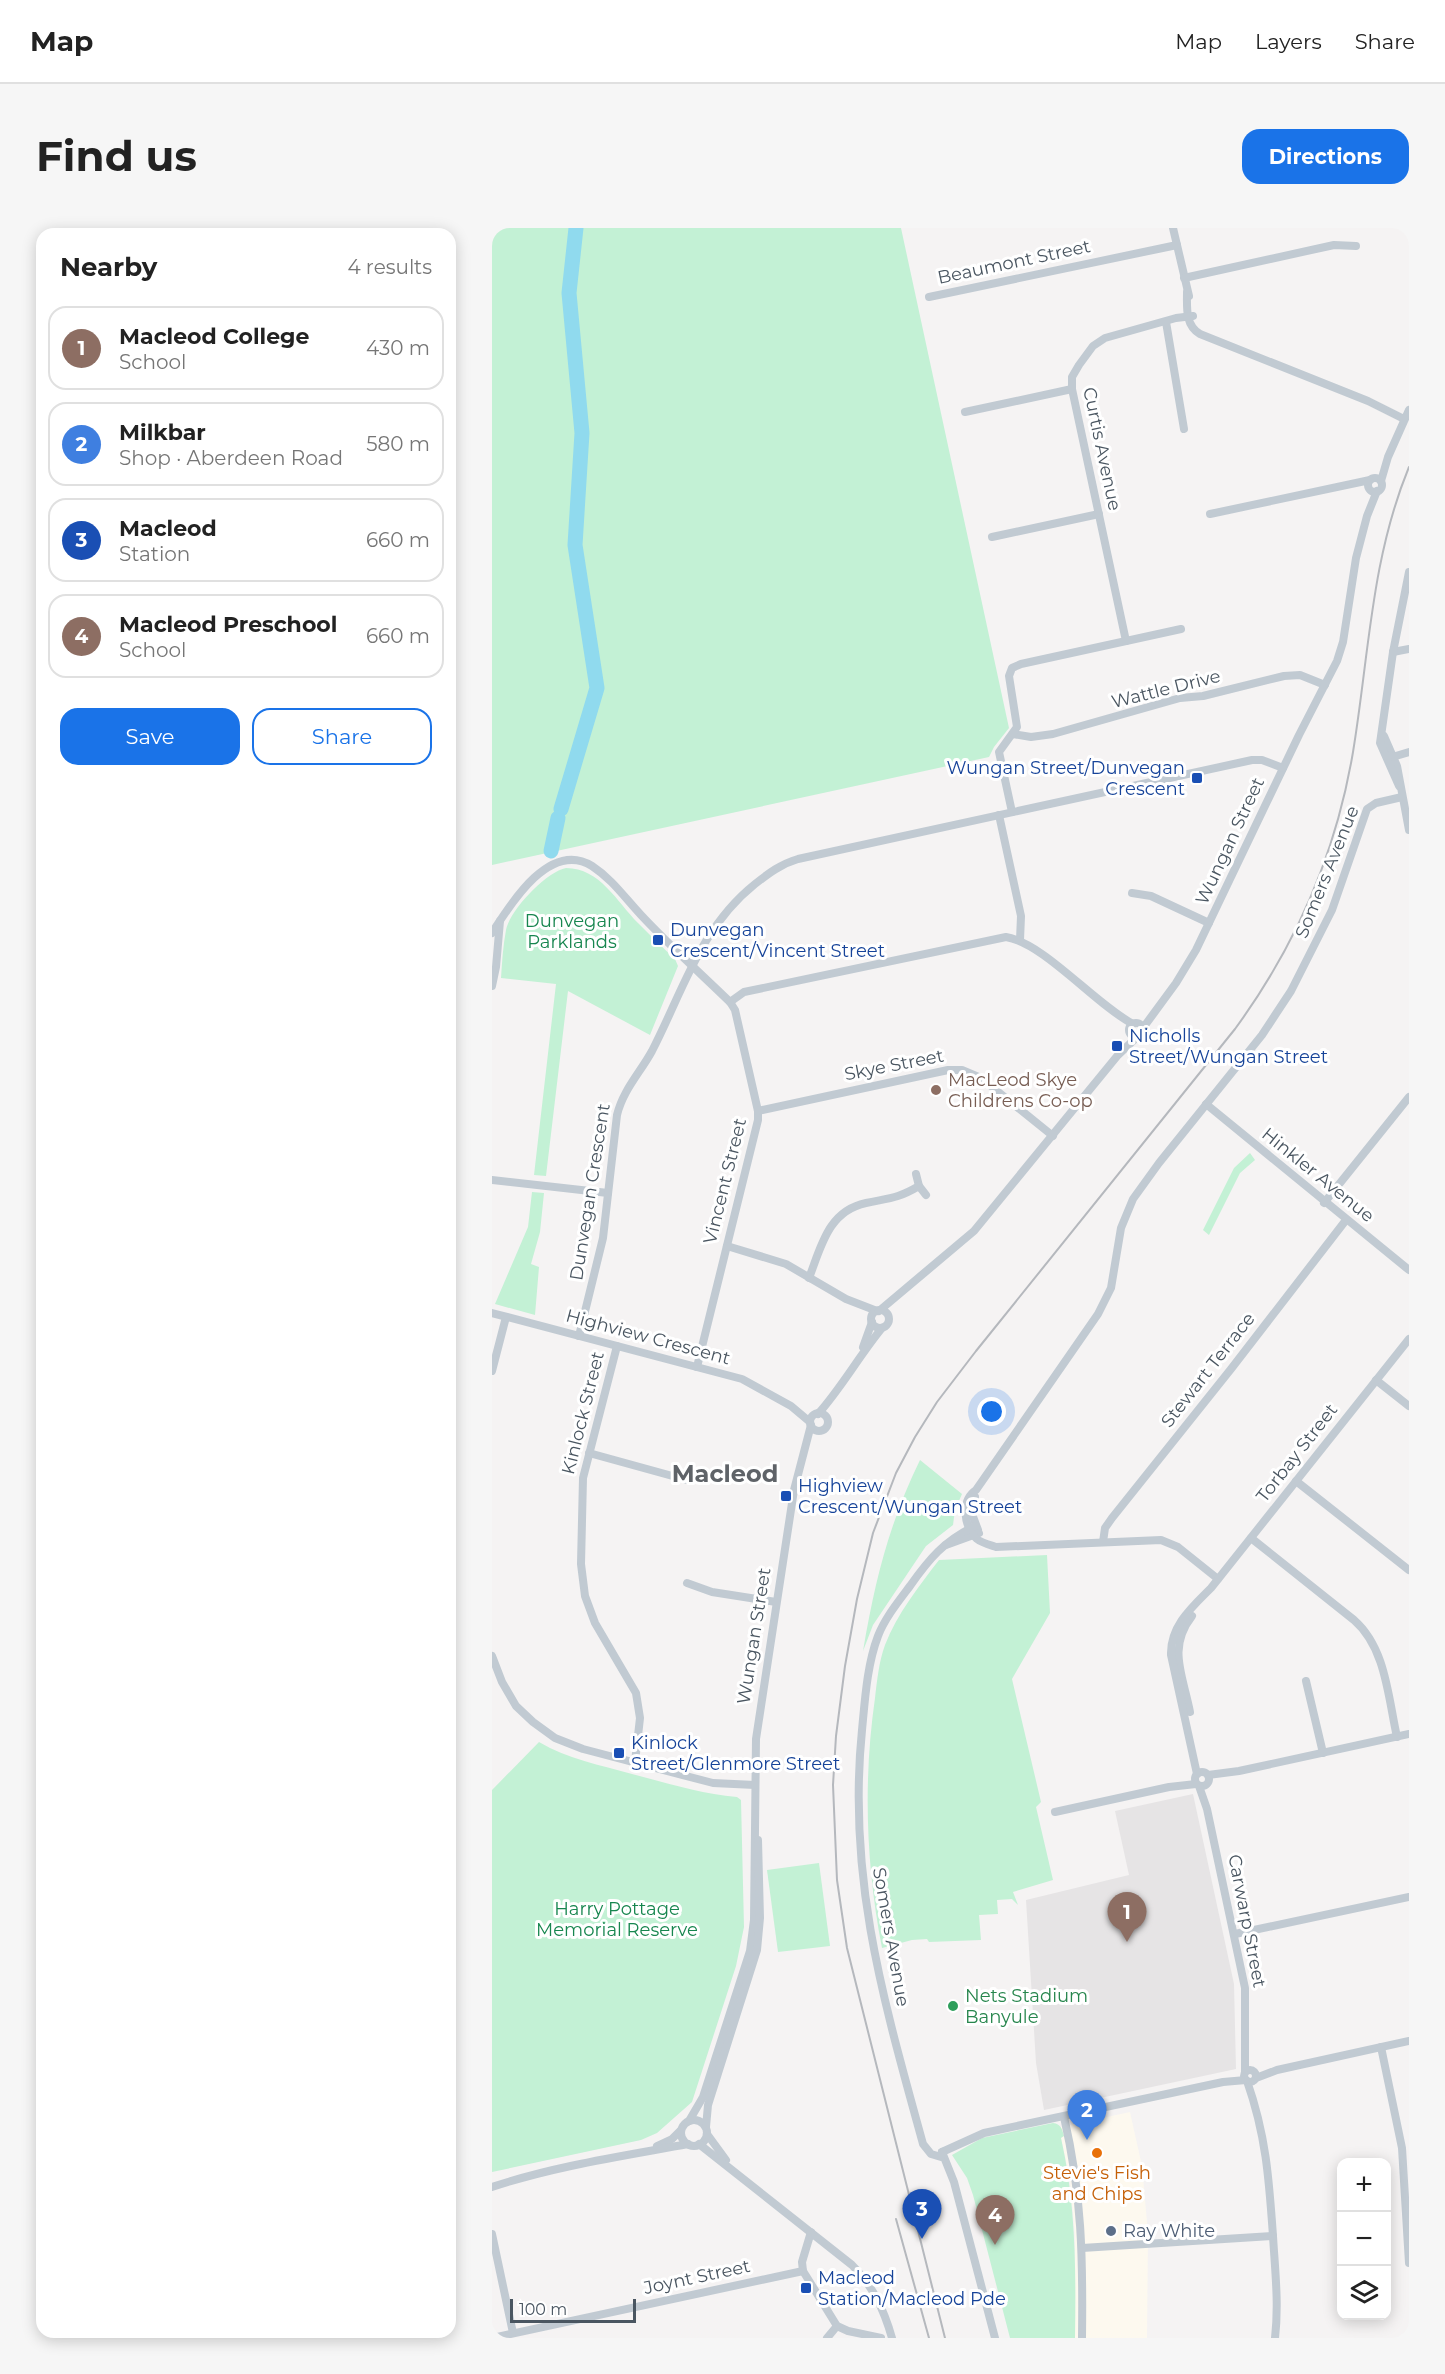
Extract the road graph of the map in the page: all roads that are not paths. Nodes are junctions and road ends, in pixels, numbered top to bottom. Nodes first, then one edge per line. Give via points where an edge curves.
1 (1173, 228) edge
2 (1177, 245) junction
3 (1356, 246) dead end
4 (1184, 278) junction
5 (929, 297) dead end
6 (1190, 317) junction
7 (1166, 322) junction
8 (1072, 389) junction
9 (965, 412) dead end
10 (1407, 414) edge
11 (1184, 429) dead end
12 (1373, 484) junction
13 (1099, 514) junction
14 (1210, 514) dead end
15 (992, 537) dead end
16 (1409, 572) edge
17 (1181, 629) dead end
18 (1126, 641) junction
19 (1409, 649) edge
20 (1393, 652) junction
21 (1325, 685) junction
22 (1013, 734) junction
23 (1409, 752) edge
24 (1389, 758) junction
25 (1283, 768) junction
26 (1402, 797) junction
27 (1012, 812) junction
28 (999, 815) junction
29 (1409, 830) edge
30 (1132, 893) dead end
31 (500, 920) junction
32 (1209, 923) junction
33 (492, 933) edge
34 (1020, 940) junction
35 (495, 948) edge
36 (692, 964) junction
37 (492, 970) edge
38 (493, 979) edge
39 (492, 986) edge
40 (730, 1002) junction
41 (1134, 1029) junction
42 (1409, 1097) edge
43 (1206, 1104) junction
44 (758, 1110) junction
45 (1053, 1136) junction
46 (916, 1174) dead end
47 (492, 1180) edge
48 (919, 1186) junction
49 (609, 1193) junction
50 (926, 1195) dead end
51 (1324, 1203) junction
52 (1346, 1220) junction
53 (726, 1246) junction
54 (1409, 1270) edge
55 (809, 1278) junction
56 (901, 1292) junction
57 (846, 1299) junction
58 (878, 1311) junction
59 (492, 1313) edge
60 (506, 1317) junction
61 (888, 1318) junction
62 (872, 1321) junction
63 (882, 1328) junction
64 (579, 1336) junction
65 (1409, 1339) edge
66 (617, 1346) junction
67 (861, 1353) junction
68 (697, 1367) junction
69 (492, 1371) edge
70 (1376, 1380) junction
71 (835, 1395) junction
72 (1409, 1406) edge
73 (814, 1419) junction
74 (828, 1420) junction
75 (820, 1431) junction
76 (589, 1453) junction
77 (801, 1457) junction
78 (687, 1480) dead end
79 (1296, 1481) junction
80 (974, 1530) junction
81 (1251, 1538) junction
82 (1103, 1542) junction
83 (1409, 1570) edge
84 (1218, 1579) junction
85 (687, 1583) dead end
86 (776, 1602) junction
87 (1177, 1635) joint
88 (492, 1656) edge
89 (1306, 1681) dead end
90 (1409, 1734) edge
91 (1397, 1737) junction
92 (1323, 1753) junction
93 (635, 1762) junction
94 (1202, 1779) junction
95 (755, 1785) junction
96 (1055, 1812) dead end
97 (755, 1821) junction
98 (1409, 1897) edge
99 (1235, 1934) junction
100 (1409, 2041) edge
101 (1381, 2047) junction
102 (1250, 2076) junction
103 (1064, 2117) junction
104 (689, 2121) junction
105 (681, 2130) junction
106 (706, 2131) junction
107 (688, 2144) junction
108 (699, 2144) junction
109 (649, 2150) junction
110 (942, 2155) junction
111 (739, 2176) junction
112 (514, 2179) junction
113 (492, 2180) edge
114 (492, 2187) edge
115 (811, 2232) junction
116 (492, 2234) edge
117 (1273, 2236) junction
118 (1082, 2248) junction
119 (1409, 2263) edge
120 (803, 2271) junction
121 (837, 2326) junction
122 (517, 2335) edge
123 (492, 2338) edge
124 (827, 2338) edge
125 (881, 2338) edge
126 (890, 2338) edge
127 (995, 2338) edge
128 (1082, 2338) edge
129 (1275, 2338) edge

1 - 2 street
2 - 4 street
2 - 5 street, Beaumont Street
3 - 4 street via 1334,245
4 - 6 street via 1192,303
6 - 7 street, Curtis Avenue
6 - 10 street via 1207,336
7 - 8 street, Curtis Avenue via 1120,332 1098,342 1074,372
7 - 11 street
8 - 9 street
8 - 13 street, Curtis Avenue
10 - 12 street, Wungan Street
12 - 14 street via 1351,484
12 - 21 street, Wungan Street via 1340,652
13 - 15 street
13 - 18 street, Curtis Avenue
16 - 20 street
17 - 18 street
18 - 22 street via 1021,664 1011,670 1009,682 1018,723
19 - 20 street
20 - 24 street via 1380,742
21 - 22 street, Wattle Drive via 1300,675 1284,676 1180,698 1053,734
21 - 25 street, Wungan Street
22 - 27 street via 999,752
23 - 24 street
24 - 26 street
25 - 27 street, Dunvegan Crescent via 1252,760
25 - 32 street, Wungan Street
26 - 29 street
26 - 43 street, Somers Avenue via 1367,809 1332,910 1302,971 1262,1035
27 - 28 street, Dunvegan Crescent
28 - 34 street via 1021,916
28 - 36 street, Dunvegan Crescent via 782,865 728,908
30 - 32 street via 1151,896
31 - 33 street
31 - 35 street
31 - 36 street, Vincent Street via 545,868 555,862 573,860 592,866 615,884
32 - 41 street, Wungan Street via 1188,966 1157,1008
34 - 40 street via 991,939 744,992
34 - 41 street
35 - 38 street
36 - 40 street, Vincent Street
36 - 49 street, Dunvegan Crescent via 650,1054 622,1098
37 - 38 street
38 - 39 street
40 - 44 street, Vincent Street via 737,1014
41 - 45 street, Wungan Street
42 - 51 street
43 - 51 street, Hinkler Avenue
43 - 80 street, Somers Avenue via 1133,1199 1121,1228 1111,1288 1098,1314 976,1490 972,1508
44 - 45 street, Skye Street via 962,1070 981,1078
44 - 53 street, Vincent Street
45 - 56 street, Wungan Street via 974,1231
46 - 48 street
47 - 49 street
48 - 50 street
48 - 55 street via 894,1199 858,1205 840,1215 826,1233
49 - 64 street, Dunvegan Crescent via 601,1251
51 - 52 street, Hinkler Avenue
52 - 54 street, Hinkler Avenue
52 - 82 street, Stewart Terrace via 1112,1518
53 - 55 street via 774,1259
53 - 68 street, Vincent Street
55 - 57 street
56 - 58 street, Wungan Street
56 - 61 street, Wungan Street
57 - 58 street
57 - 62 street
58 - 61 street
58 - 62 street
59 - 60 street, Highview Crescent
60 - 64 street, Highview Crescent
60 - 69 street
61 - 63 street
62 - 63 street
62 - 67 street, Wungan Street
63 - 67 street, Wungan Street
64 - 66 street, Highview Crescent
65 - 70 street, Torbay Street
66 - 68 street, Highview Crescent
66 - 76 street, Kinlock Street
67 - 71 street, Wungan Street
68 - 73 street, Highview Crescent via 749,1382
70 - 72 street
70 - 79 street, Torbay Street
71 - 73 street, Wungan Street
71 - 74 street, Wungan Street
73 - 74 street via 823,1415
73 - 75 street via 815,1430
73 - 77 street, Wungan Street
74 - 75 street
75 - 77 street, Wungan Street
76 - 78 street
76 - 93 street, Kinlock Street via 582,1491 585,1596 595,1623 636,1693 640,1718
77 - 86 street, Wungan Street
79 - 81 street, Torbay Street
79 - 83 street
80 - 82 street via 992,1545 1006,1548
80 - 110 street, Somers Avenue via 943,1546 927,1561 889,1616 875,1645 858,1788 860,1857 872,1947 921,2136
81 - 84 street, Torbay Street
81 - 91 street via 1369,1635 1379,1658
82 - 84 street via 1168,1542
84 - 87 street, Torbay Street
85 - 86 street via 712,1592
86 - 95 street, Wungan Street via 756,1739
87 - 94 street, Carwarp Street
88 - 93 street via 516,1706 543,1730 567,1743
89 - 92 street
90 - 91 street
91 - 92 street
92 - 94 street
93 - 95 street via 713,1783
94 - 96 street
94 - 99 street, Carwarp Street
95 - 97 street, Wungan Street
97 - 104 street, Wungan Street via 750,1951 703,2097
97 - 106 street, Wungan Street via 760,1869 757,1950 708,2105
98 - 99 street
99 - 102 street, Carwarp Street via 1245,1988
100 - 101 street
101 - 102 street
101 - 119 street via 1401,2148
102 - 103 street
102 - 117 street, Carwarp Street via 1269,2169
103 - 110 street via 984,2133
103 - 118 street via 1077,2181
104 - 105 street
104 - 106 street via 697,2120
105 - 107 street
105 - 109 street
106 - 108 street
106 - 111 street
107 - 108 street
107 - 109 street
108 - 111 street
109 - 112 street
110 - 127 street via 942,2170 957,2193
111 - 115 street
112 - 113 street
112 - 114 street
115 - 120 street
115 - 126 street via 852,2265 871,2287 885,2314
116 - 122 street
117 - 118 street
117 - 129 street, Carwarp Street
118 - 128 street
120 - 121 street
120 - 122 street, Joynt Street
121 - 124 street
121 - 125 street
122 - 123 street, Joynt Street

